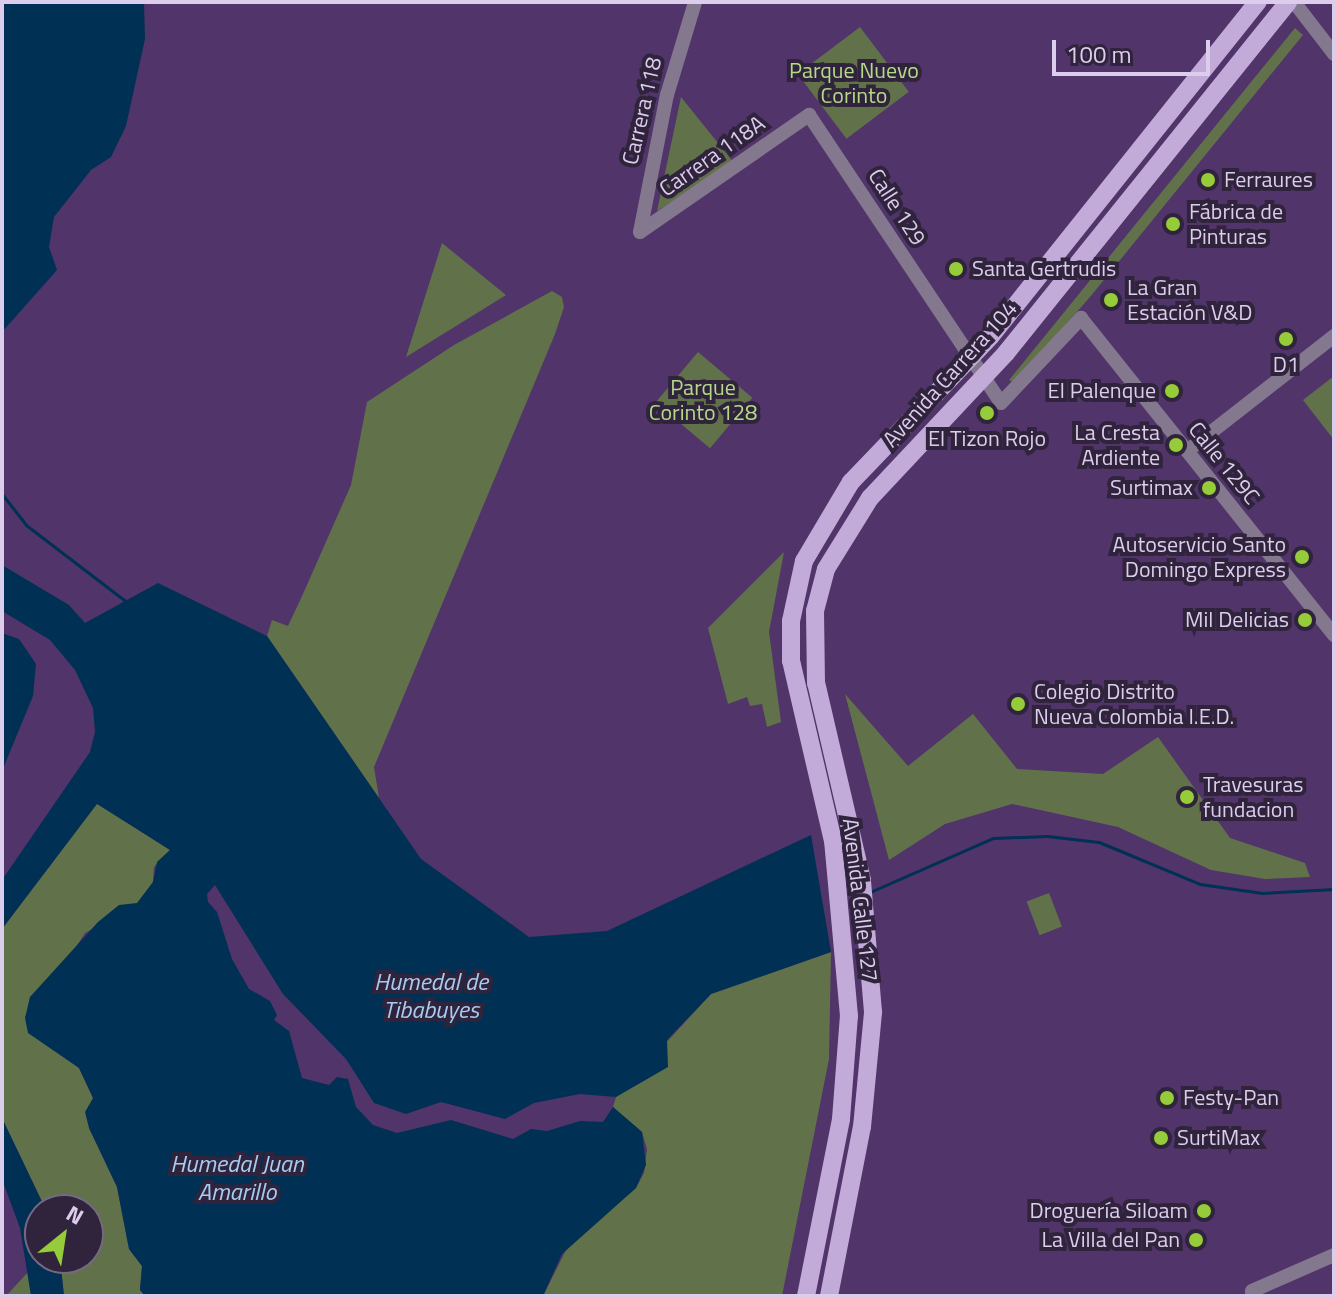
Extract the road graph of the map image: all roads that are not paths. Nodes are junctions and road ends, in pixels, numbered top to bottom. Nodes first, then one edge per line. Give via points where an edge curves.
1 (695, 2) edge
2 (1258, 2) edge
3 (1291, 2) edge
4 (1334, 54) edge
5 (809, 115) joint
6 (640, 232) joint
7 (1081, 318) joint
8 (1334, 336) edge
9 (971, 360) junction
10 (983, 378) junction
11 (1187, 451) junction
12 (826, 516) joint
13 (832, 556) joint
14 (1334, 635) edge
15 (1334, 1255) edge
16 (1253, 1293) edge
17 (806, 1296) edge
18 (829, 1296) edge

1 - 6 street, Carrera 118 via 667,95
2 - 9 main road, Avenida Carrera 104
3 - 4 street
3 - 10 main road, Avenida Carrera 104
5 - 6 street, Carrera 118A
5 - 9 street, Calle 129
7 - 10 street, Calle 129 via 1001,403
7 - 11 street, Calle 129C
8 - 11 street
9 - 10 street, Calle 129
9 - 12 main road, Avenida Carrera 104 via 862,470
10 - 13 main road, Avenida Carrera 104 via 870,498
11 - 14 street, Calle 129C
12 - 17 main road, Avenida Calle 127 via 797,582 790,639 795,690 833,841 847,974 848,1050 841,1119
13 - 18 main road, Avenida Calle 127 via 815,611 814,654 819,700 854,837 873,970 869,1079
15 - 16 street

